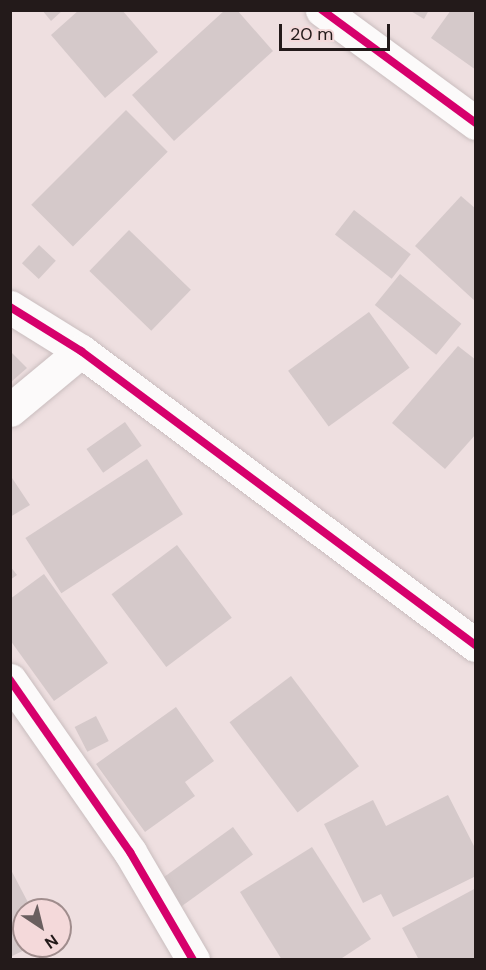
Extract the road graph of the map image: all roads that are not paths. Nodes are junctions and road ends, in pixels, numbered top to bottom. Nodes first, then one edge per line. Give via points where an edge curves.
1 (322, 10) edge
2 (476, 123) edge
3 (10, 306) edge
4 (81, 351) junction
5 (10, 410) edge
6 (476, 645) edge
7 (10, 680) edge
8 (193, 960) edge

1 - 2 street
3 - 4 street
4 - 5 street
4 - 6 street
7 - 8 street via 130,852

